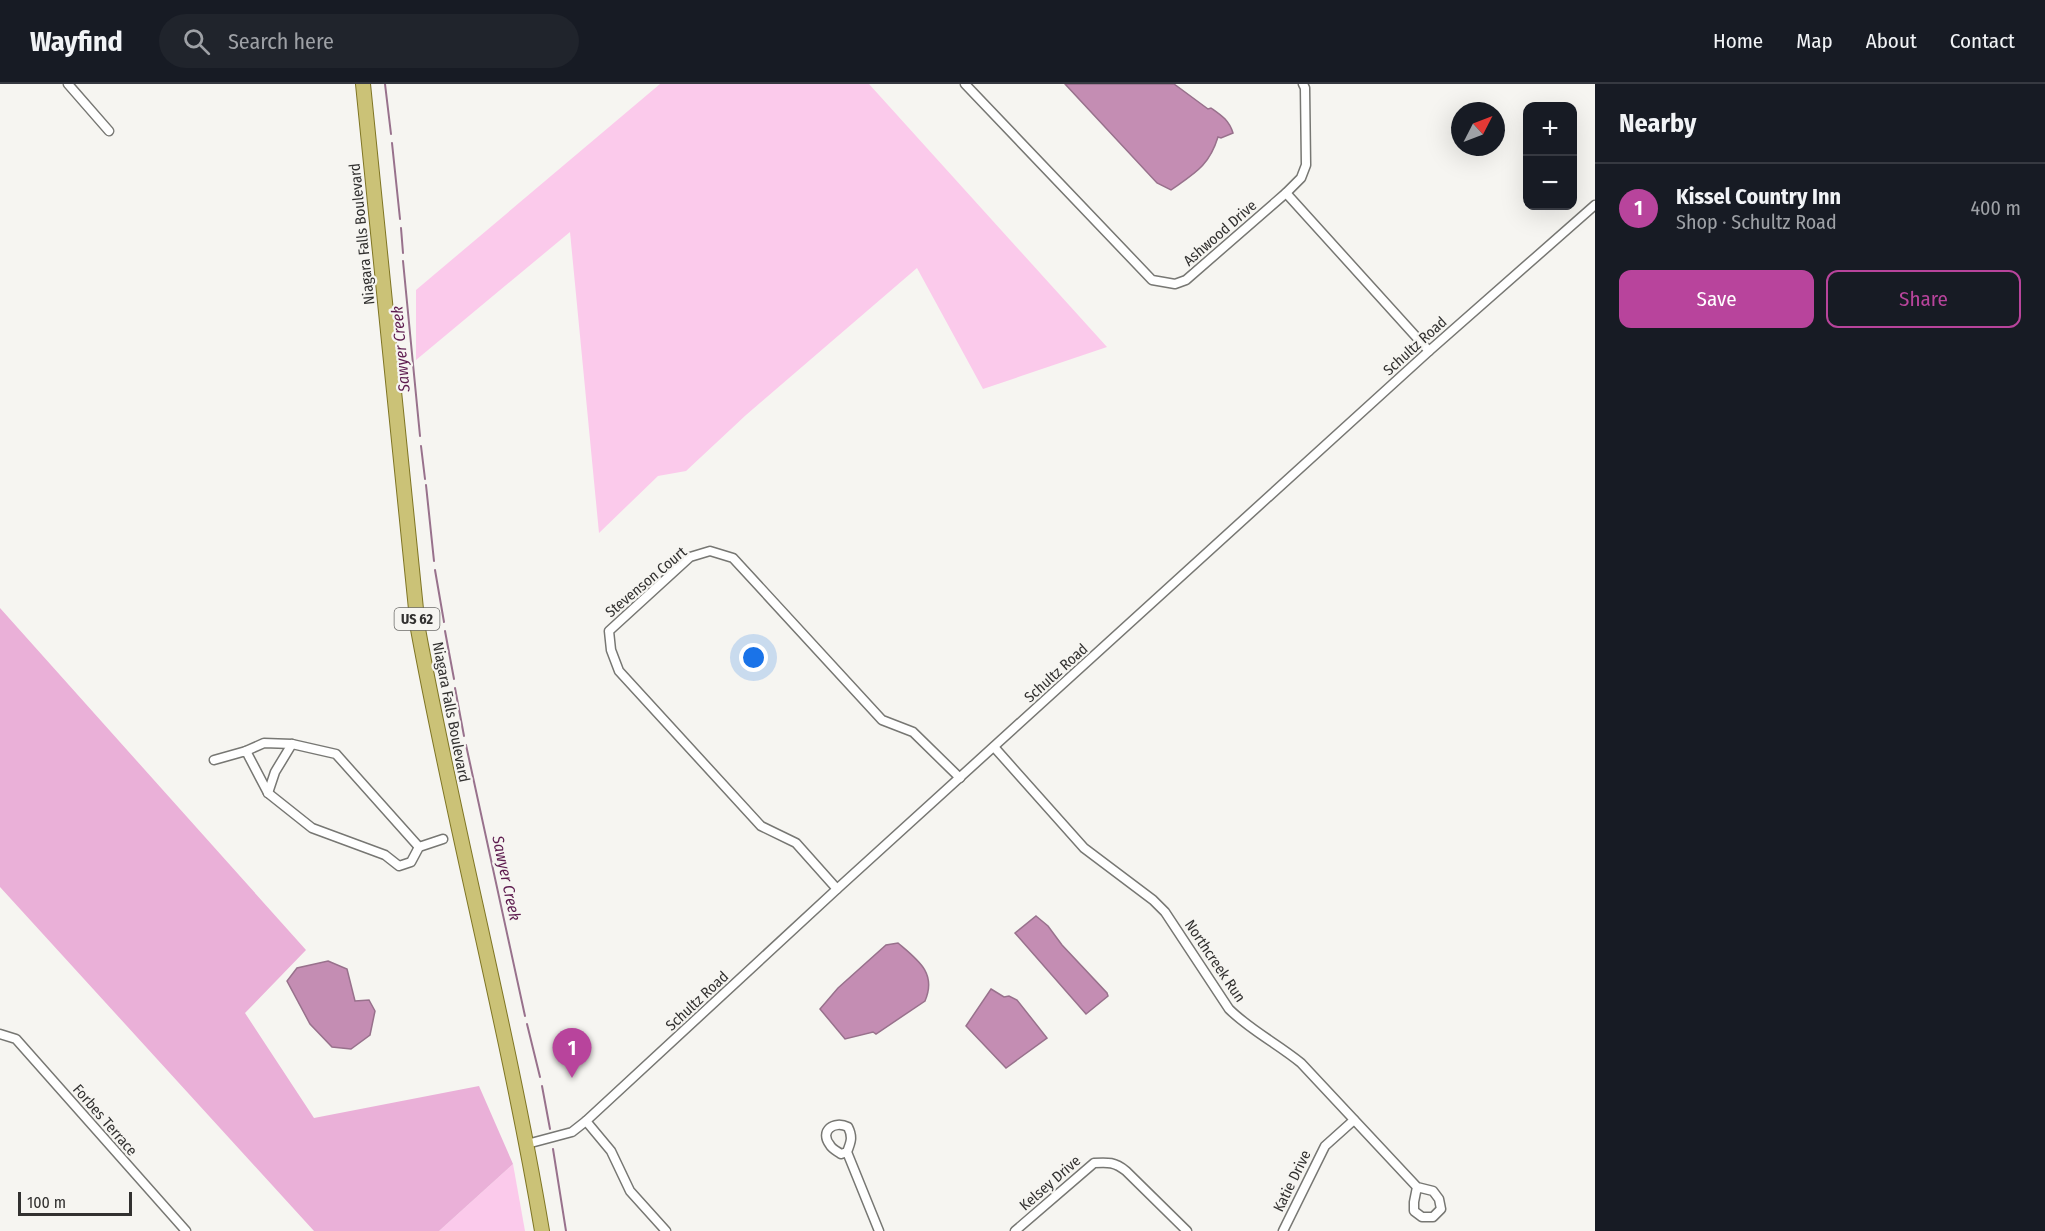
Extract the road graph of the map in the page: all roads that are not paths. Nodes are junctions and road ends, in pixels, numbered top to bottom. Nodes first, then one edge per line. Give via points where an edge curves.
1 (68, 84) edge
2 (363, 84) edge
3 (965, 84) edge
4 (1303, 84) edge
5 (109, 130) dead end
6 (1286, 193) junction
7 (1595, 205) edge
8 (1429, 351) junction
9 (292, 744) junction
10 (994, 747) junction
11 (246, 751) junction
12 (214, 760) dead end
13 (960, 778) junction
14 (268, 793) junction
15 (443, 839) dead end
16 (419, 847) junction
17 (837, 889) junction
18 (0, 1034) edge
19 (1354, 1120) junction
20 (586, 1121) junction
21 (527, 1144) junction
22 (847, 1152) dead end
23 (1417, 1187) dead end
24 (186, 1231) edge
25 (542, 1231) edge
26 (666, 1231) edge
27 (879, 1231) edge
28 (1015, 1231) edge
29 (1187, 1231) edge
30 (1283, 1231) edge

1 - 5 street
2 - 21 main road, Niagara Falls Boulevard / US 62 via 418,629
3 - 6 street, Ashwood Drive via 1152,280 1175,284 1186,280
4 - 6 street, Ashwood Drive via 1306,165 1301,178
6 - 8 street
7 - 8 street, Schultz Road
8 - 10 street, Schultz Road
9 - 11 street via 264,743
9 - 14 street
9 - 16 street via 336,754
10 - 13 street, Schultz Road
10 - 19 street, Northcreek Run via 1084,848 1165,912 1229,1009 1301,1063
11 - 12 street
11 - 14 street
13 - 17 street, Schultz Road
13 - 17 street, Stevenson Court via 913,732 882,720 733,558 710,551 690,557 609,631 619,671 761,826 796,843
14 - 16 street via 312,828 385,855 399,866 411,862
15 - 16 street
17 - 20 street, Schultz Road
18 - 24 street, Forbes Terrace via 16,1039
19 - 23 street, Northcreek Run
19 - 30 street, Katie Drive via 1324,1146
20 - 21 street, Schultz Road via 572,1132
20 - 26 street via 610,1151 630,1191
21 - 25 main road, Niagara Falls Boulevard / US 62
22 - 27 street
28 - 29 street, Kelsey Drive via 1094,1163 1106,1162 1116,1163 1126,1171

